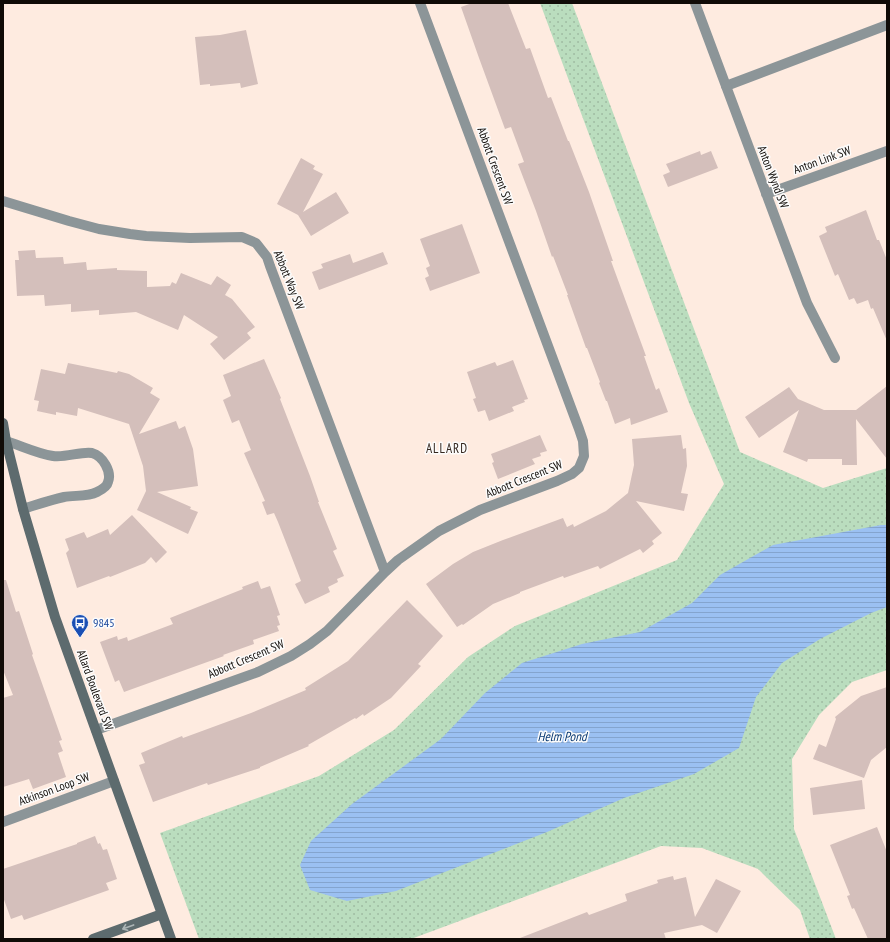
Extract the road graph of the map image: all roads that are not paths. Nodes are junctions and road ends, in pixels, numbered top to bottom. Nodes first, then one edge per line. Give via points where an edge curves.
1 (420, 3) edge
2 (695, 3) edge
3 (887, 25) edge
4 (726, 86) junction
5 (887, 151) edge
6 (766, 194) junction
7 (3, 201) edge
8 (835, 358) dead end
9 (3, 423) edge
10 (4, 441) edge
11 (23, 509) junction
12 (385, 572) junction
13 (96, 730) junction
14 (114, 781) junction
15 (3, 822) edge
16 (162, 914) junction
17 (93, 939) edge
18 (171, 939) edge

1 - 12 street, Abbott Crescent SW via 579,429 584,456 582,464 572,474 458,520 420,544
2 - 4 street, Anton Wynd SW
3 - 4 street
4 - 6 street, Anton Wynd SW
5 - 6 street, Anton Link SW
6 - 8 street, Anton Wynd SW via 807,303
7 - 12 street, Abbott Way SW via 99,229 160,237 242,237 256,243 270,266
9 - 10 street, Allard Boulevard SW
10 - 11 street, Allard Boulevard SW
10 - 11 street via 53,456 92,453 100,457 108,472 109,482 96,493 58,499
11 - 13 street, Allard Boulevard SW via 55,617
12 - 13 street, Abbott Crescent SW via 327,631 290,656 258,672
13 - 14 street, Allard Boulevard SW
14 - 15 street, Atkinson Loop SW
14 - 16 street, Allard Boulevard SW
16 -> 17 street
16 - 18 street, Allard Boulevard SW

